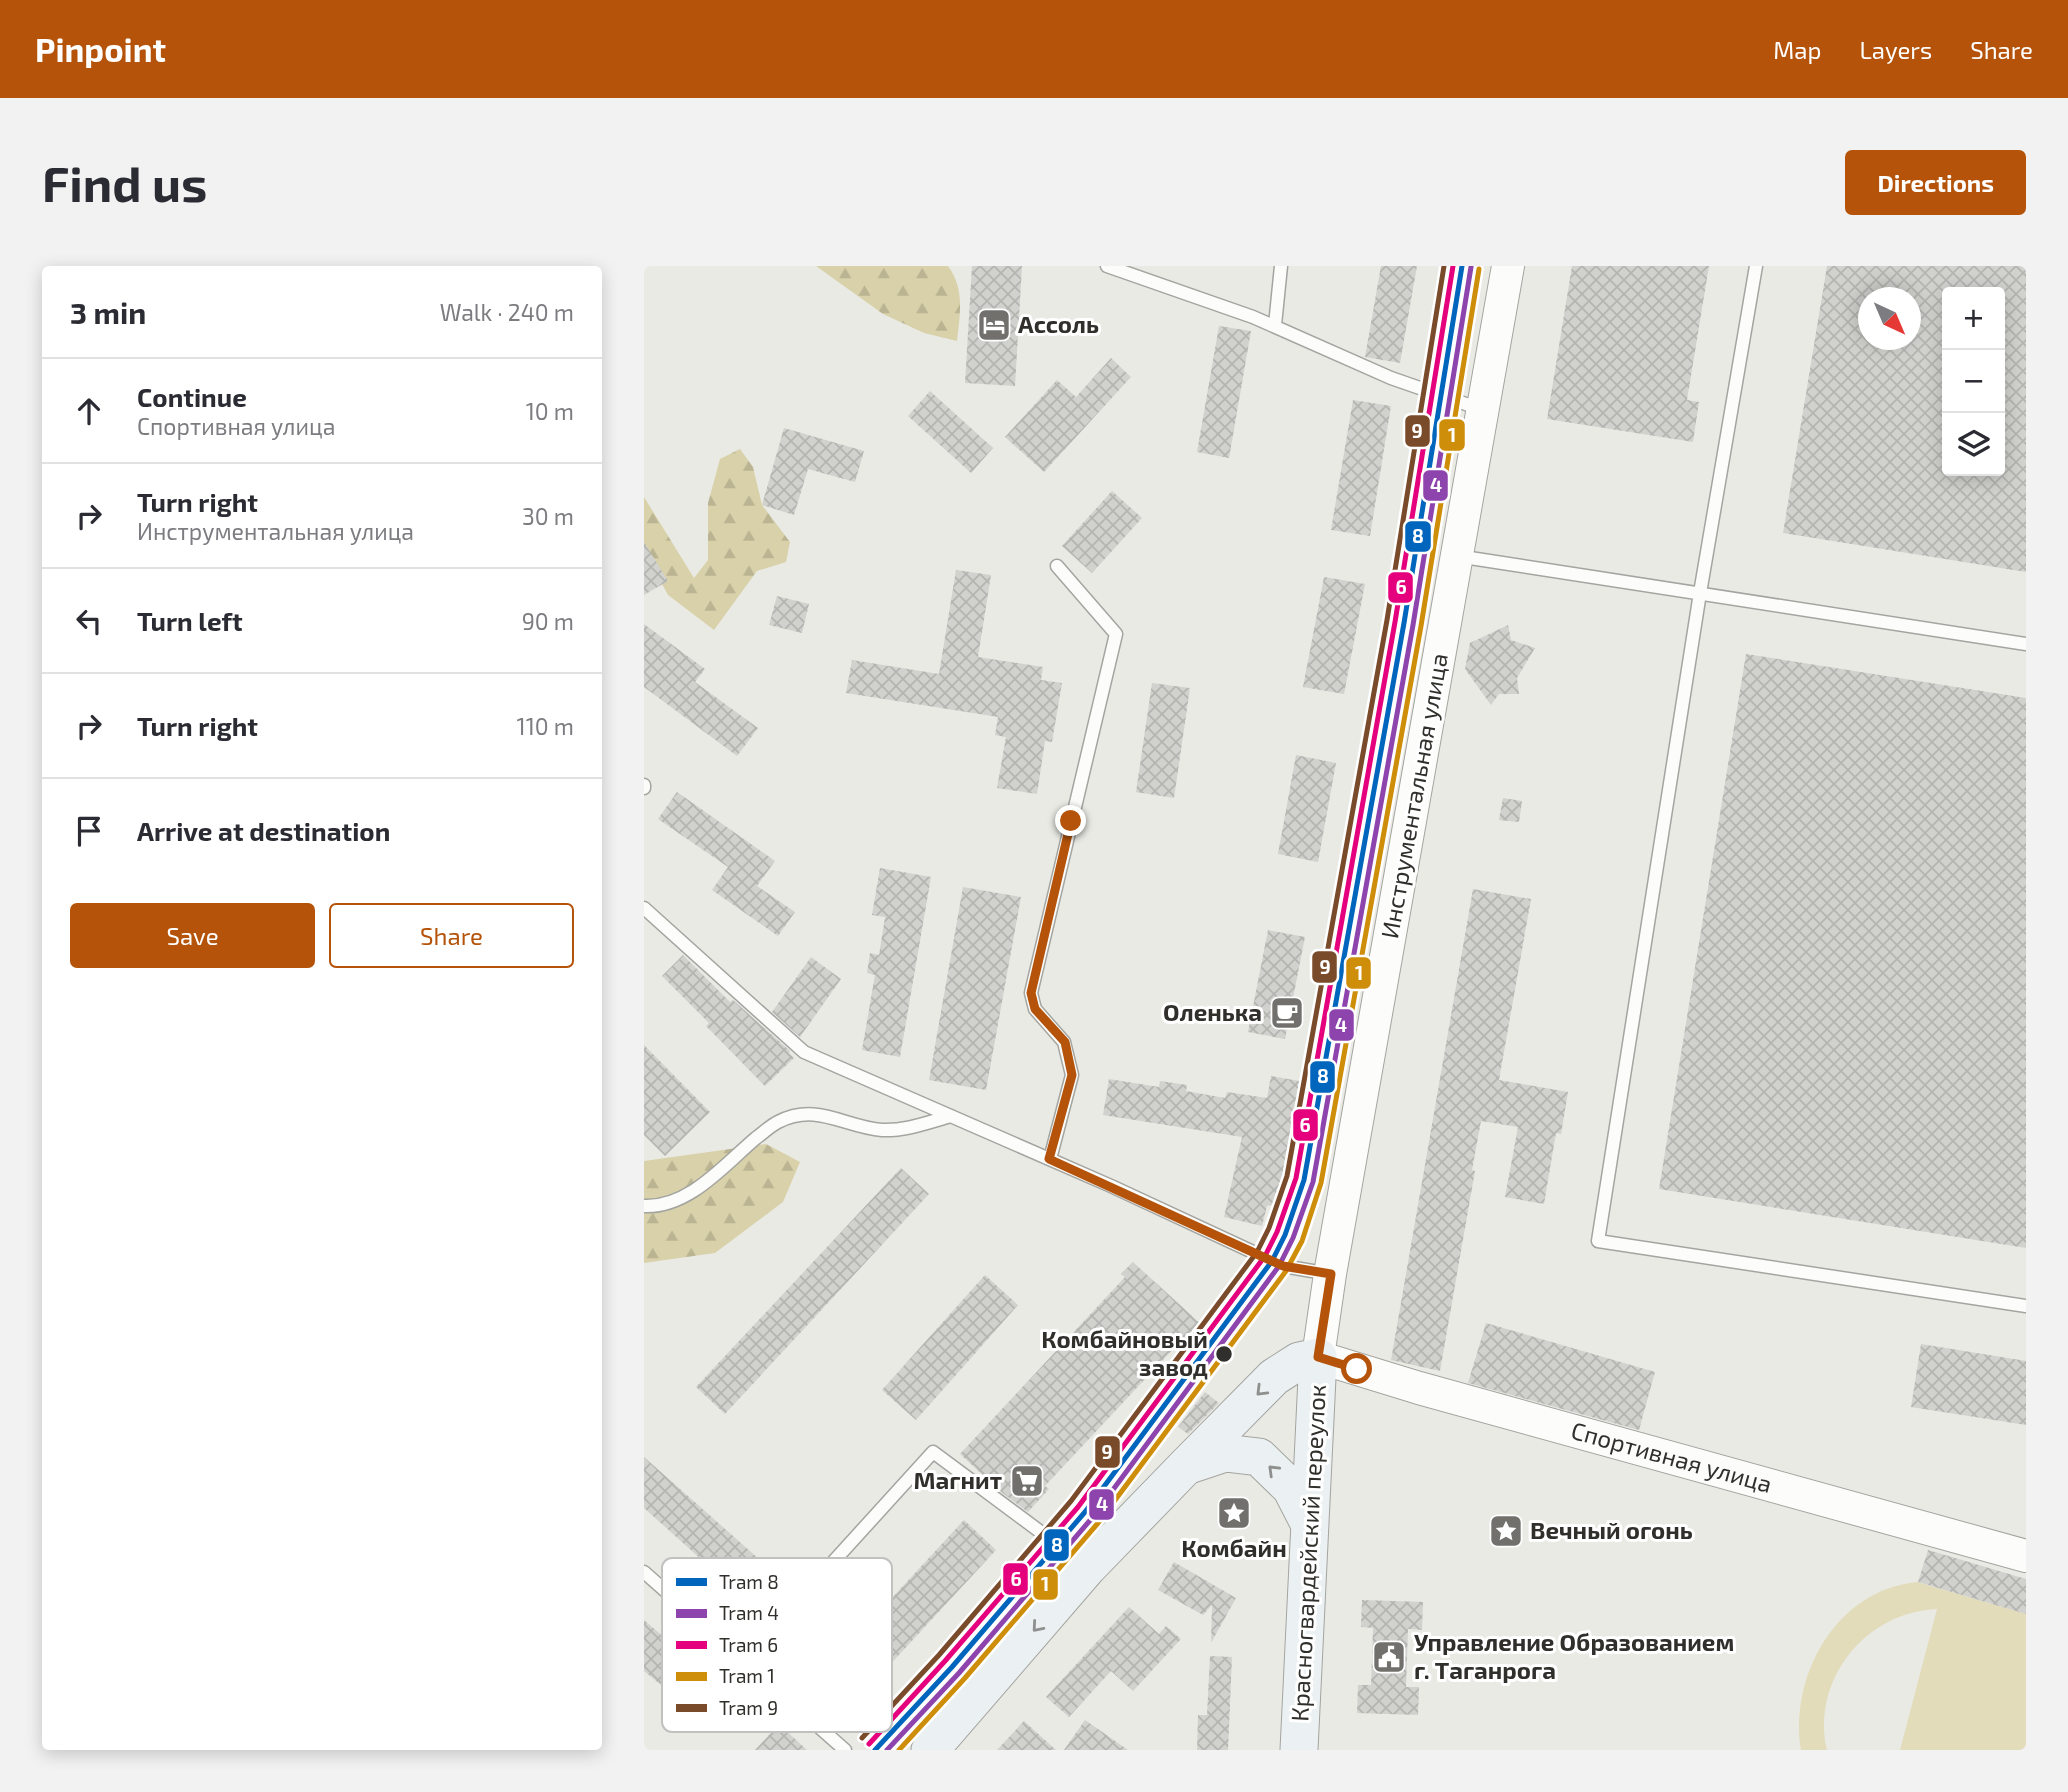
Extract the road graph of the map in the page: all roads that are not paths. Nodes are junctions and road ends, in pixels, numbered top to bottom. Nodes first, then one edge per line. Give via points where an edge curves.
1 (1107, 266) edge
2 (1281, 266) edge
3 (1508, 266) edge
4 (1756, 266) edge
5 (1275, 325) junction
6 (1483, 410) junction
7 (1457, 556) junction
8 (1057, 566) dead end
9 (1700, 593) junction
10 (2026, 644) edge
11 (644, 908) edge
12 (951, 1116) junction
13 (1049, 1159) junction
14 (644, 1206) edge
15 (1331, 1274) junction
16 (2026, 1307) edge
17 (1318, 1357) junction
18 (1186, 1466) junction
19 (1311, 1526) junction
20 (2026, 1556) edge
21 (837, 1558) edge
22 (1088, 1567) junction
23 (644, 1572) edge
24 (662, 1588) edge
25 (825, 1732) edge
26 (845, 1750) edge
27 (930, 1750) edge
28 (1299, 1750) edge

1 - 5 lane
2 - 5 lane
3 - 6 street, Инструментальная улица
4 - 9 lane
5 - 6 lane via 1391,378
6 - 7 street, Инструментальная улица
7 - 9 lane
7 - 15 street, Инструментальная улица
8 - 13 lane via 1116,634 1031,993 1035,1009 1065,1042 1072,1075
9 - 10 lane
9 - 16 lane via 1598,1241
11 - 12 lane via 804,1052
12 - 13 lane
12 - 14 lane via 882,1130 815,1113 795,1115 775,1123 692,1192 670,1204
13 - 15 lane via 1283,1266
15 - 17 street, Инструментальная улица
17 -> 18 main road via 1299,1361 1274,1377
17 - 19 main road, Красногвардейский переулок
17 - 20 street, Спортивная улица
19 -> 18 main road via 1291,1488 1259,1457 1225,1453
18 - 22 main road
19 - 28 main road, Красногвардейский переулок
21 - 22 lane via 933,1452
22 -> 27 main road
23 - 24 lane
25 - 26 lane

